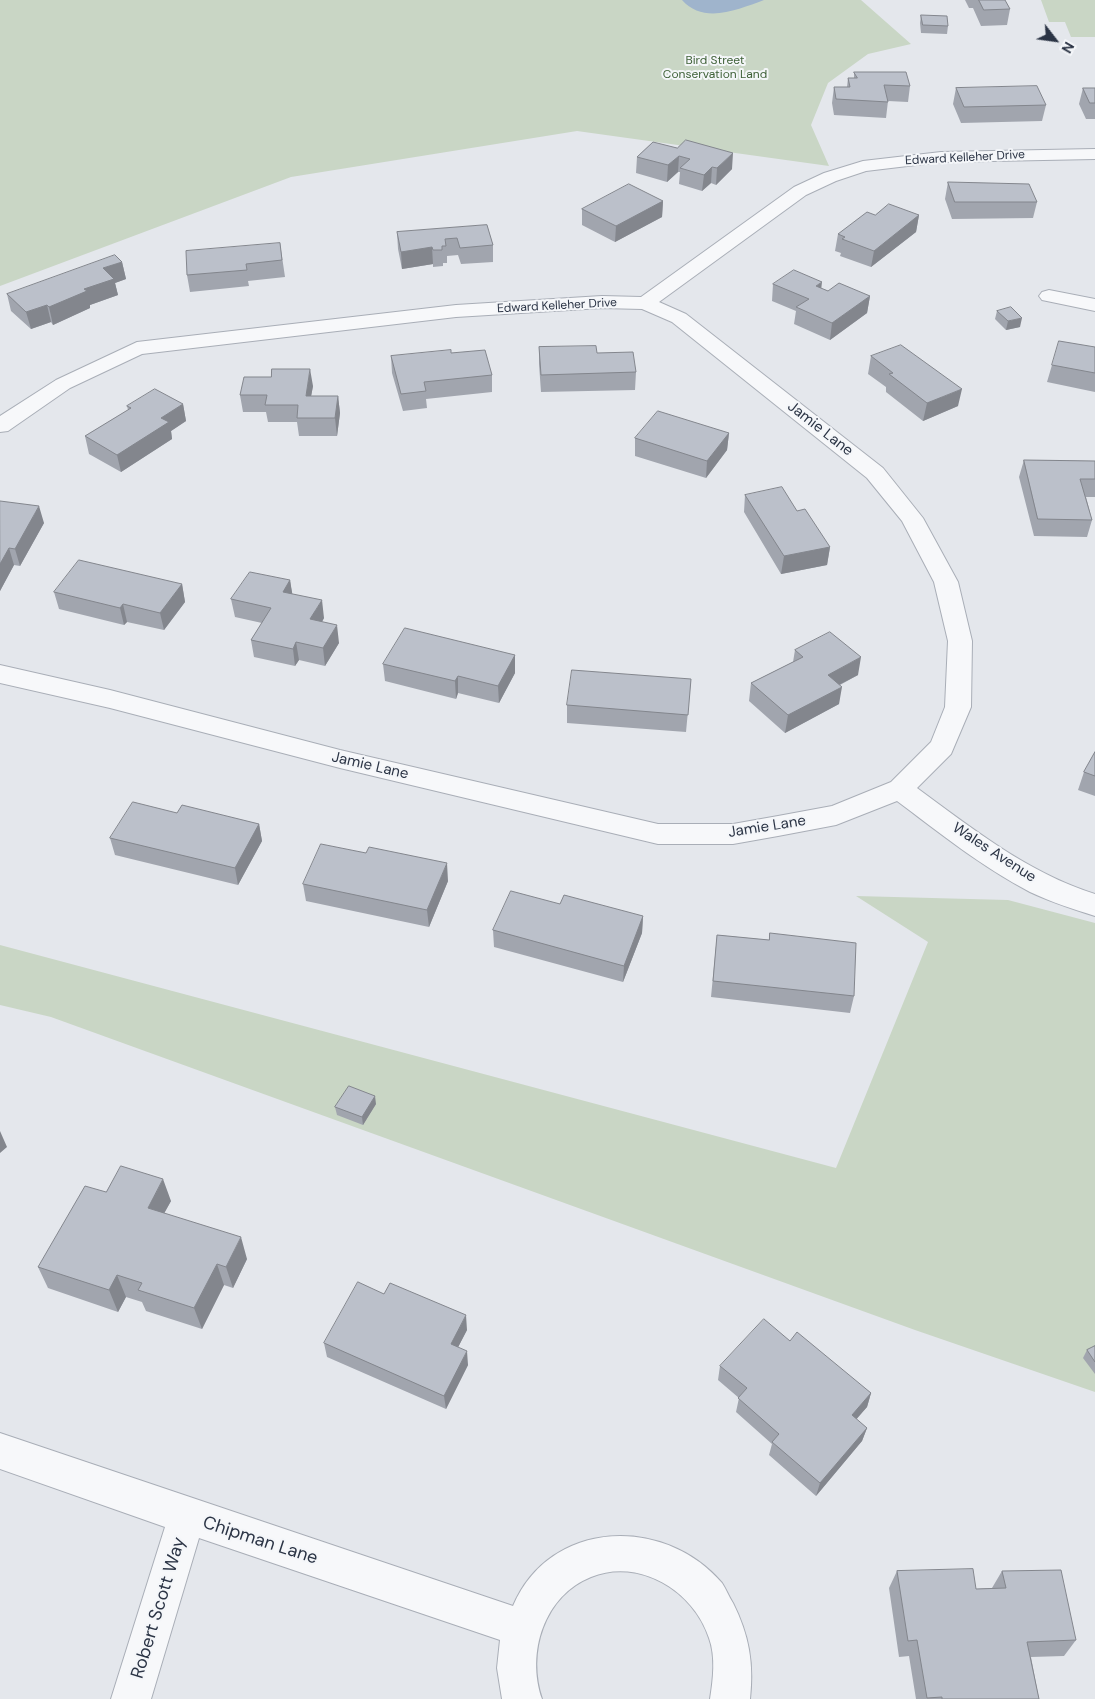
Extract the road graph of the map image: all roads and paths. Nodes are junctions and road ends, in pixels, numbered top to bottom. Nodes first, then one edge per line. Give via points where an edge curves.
1 (1095, 154) edge
2 (1049, 296) dead end
3 (645, 303) junction
4 (1095, 305) edge
5 (0, 426) edge
6 (0, 674) edge
7 (900, 789) junction
8 (1095, 905) edge
9 (0, 1450) edge
10 (187, 1516) junction
11 (522, 1628) junction
12 (131, 1699) edge
13 (522, 1699) edge
14 (730, 1699) edge

1 - 3 street, Edward Kelleher Drive via 942,157 855,168 830,176 800,191
2 - 4 street
3 - 5 street, Edward Kelleher Drive via 602,302 456,312 137,348 63,384
3 - 7 street, Jamie Lane via 679,318 875,473 912,518 934,558 946,582 960,640 958,707 942,747
6 - 7 street, Jamie Lane via 110,699 349,762 658,834 733,834 778,826 836,815
7 - 8 street, Wales Avenue via 1014,870
9 - 10 street, Chipman Lane
10 - 11 street, Chipman Lane
10 - 12 street, Robert Scott Way
11 - 13 street via 516,1672
11 - 14 street via 530,1607 542,1590 574,1563 593,1555 613,1552 654,1556 691,1577 718,1610 732,1653

